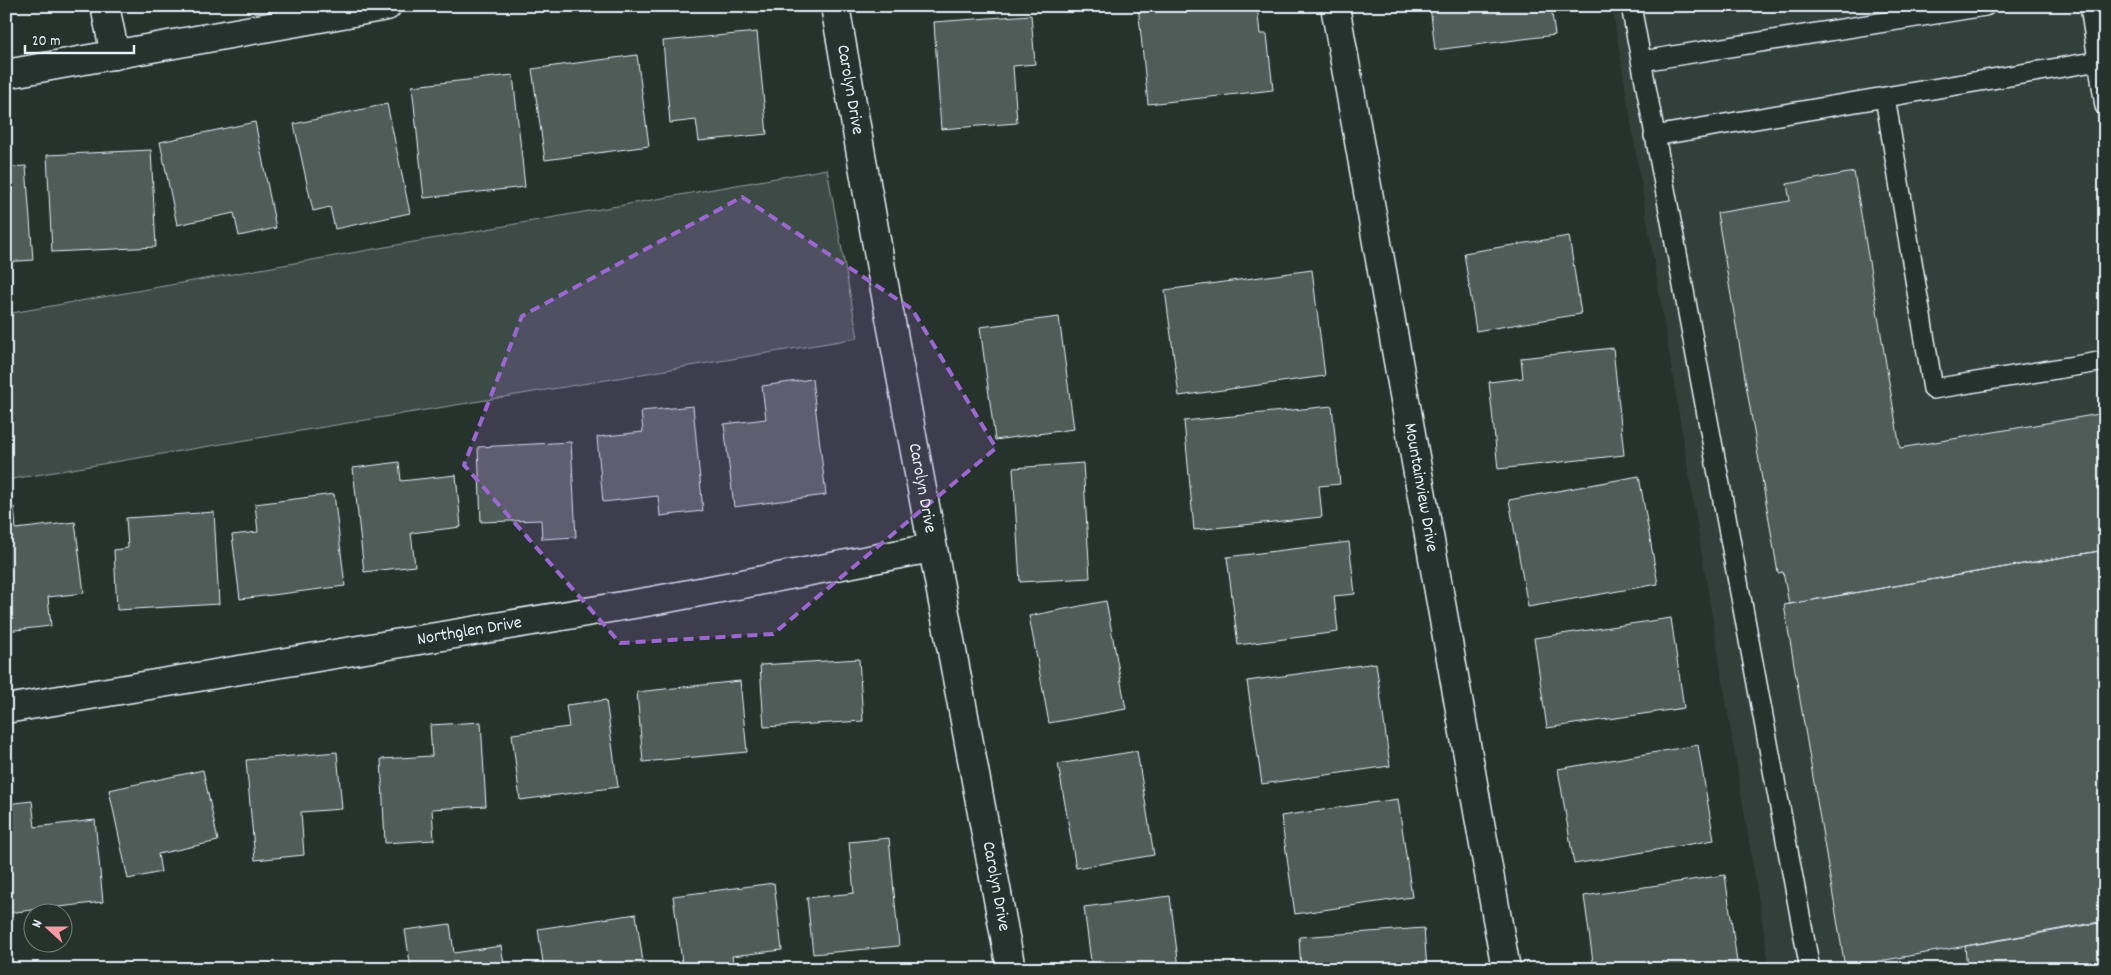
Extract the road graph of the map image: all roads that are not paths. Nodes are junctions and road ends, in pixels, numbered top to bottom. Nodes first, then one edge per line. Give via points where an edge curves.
1 (105, 6) edge
2 (387, 6) edge
3 (835, 6) edge
4 (1335, 6) edge
5 (1631, 6) edge
6 (1985, 6) edge
7 (2090, 6) edge
8 (115, 55) junction
9 (1642, 60) junction
10 (2101, 61) edge
11 (6, 74) edge
12 (1885, 97) junction
13 (2105, 106) edge
14 (1654, 136) junction
15 (2105, 360) edge
16 (932, 548) junction
17 (6, 709) edge
18 (1011, 969) edge
19 (1506, 969) edge
20 (1810, 969) edge

1 - 8 street
2 - 8 street
3 - 16 street, Carolyn Drive
4 - 19 street, Mountainview Drive
5 - 9 lane
6 - 9 lane
7 - 10 lane
8 - 11 street
9 - 14 lane
10 - 12 lane
10 - 13 lane
12 - 14 lane
12 - 15 lane via 1933,389
14 - 20 lane
16 - 17 street, Northglen Drive via 652,601
16 - 18 street, Carolyn Drive

